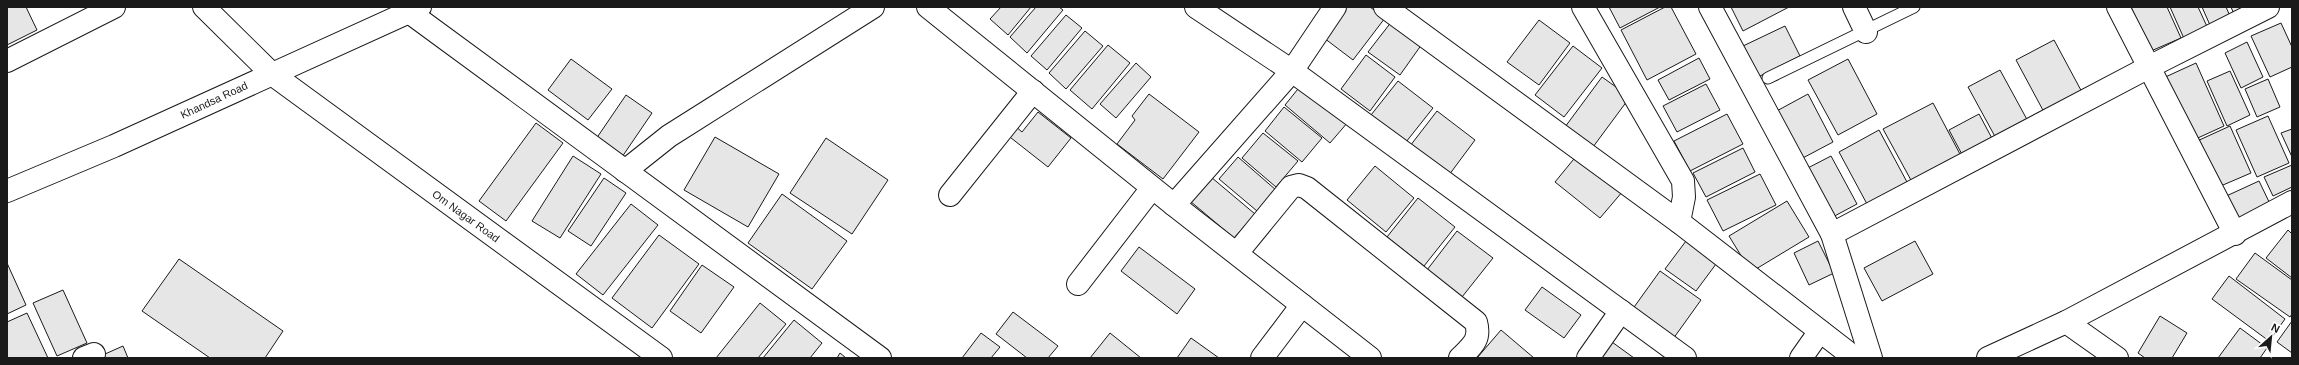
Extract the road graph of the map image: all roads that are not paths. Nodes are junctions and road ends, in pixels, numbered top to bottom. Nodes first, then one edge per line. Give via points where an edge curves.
1 (114, 7) edge
2 (204, 7) edge
3 (873, 7) edge
4 (928, 7) edge
5 (1196, 7) edge
6 (1335, 7) edge
7 (1385, 7) edge
8 (1583, 7) edge
9 (1710, 7) edge
10 (1854, 7) edge
11 (1914, 7) edge
12 (2118, 7) edge
13 (2268, 7) edge
14 (415, 10) edge
15 (1866, 32) junction
16 (7, 61) edge
17 (2149, 67) junction
18 (1292, 71) junction
19 (272, 74) junction
20 (1761, 82) junction
21 (1033, 92) junction
22 (625, 171) junction
23 (1152, 188) junction
24 (7, 191) edge
25 (950, 195) dead end
26 (2292, 202) edge
27 (1174, 205) junction
28 (1679, 222) junction
29 (1832, 234) junction
30 (2235, 234) junction
31 (1237, 253) junction
32 (1078, 284) dead end
33 (1302, 305) junction
34 (1621, 311) junction
35 (2066, 322) junction
36 (1820, 331) junction
37 (661, 358) edge
38 (880, 358) edge
39 (1262, 358) edge
40 (1370, 358) edge
41 (1460, 358) edge
42 (1588, 358) edge
43 (1685, 358) edge
44 (1801, 358) edge
45 (1855, 358) edge
46 (1871, 358) edge
47 (1988, 358) edge
48 (2117, 358) edge

1 - 16 street
2 - 19 street, Om Nagar Road
3 - 22 street via 669,136
4 - 21 street
5 - 18 street
6 - 18 street
7 - 28 street
8 - 28 street via 1683,181 1684,198
9 - 20 street
10 - 15 street
11 - 15 lane
12 - 17 street
13 - 17 street
14 - 19 street, Khandsa Road
14 - 22 street
15 - 20 lane
17 - 29 street
17 - 30 street
18 - 27 street
18 - 34 street
19 - 24 street, Khandsa Road via 114,146
19 - 37 street, Om Nagar Road
20 - 29 street
21 - 23 street
21 - 25 street
22 - 38 street
23 - 27 street
23 - 32 street
26 - 30 street
27 - 31 street
28 - 36 street
29 - 46 street
30 - 35 street
31 - 33 street
31 - 41 street via 1290,188 1299,185 1307,188 1476,322 1479,332 1475,342
33 - 39 street
33 - 40 street
34 - 42 street
34 - 43 street
35 - 47 street
35 - 48 street
36 - 44 street
36 - 45 street

